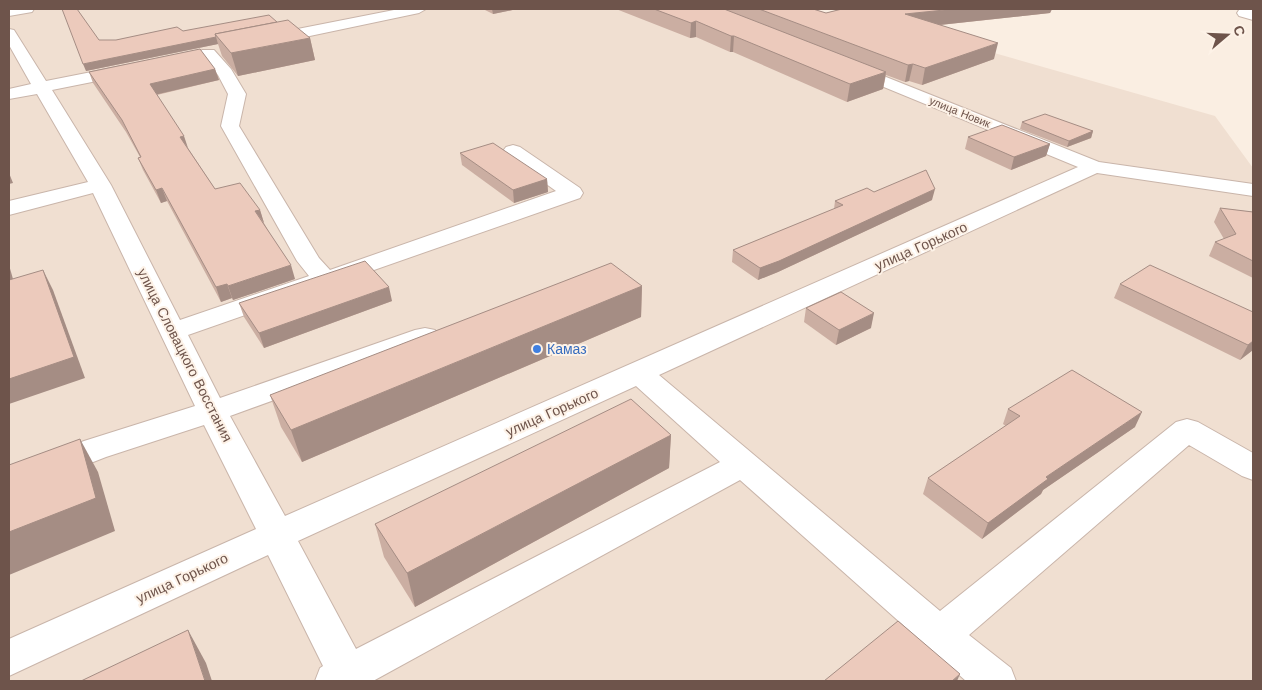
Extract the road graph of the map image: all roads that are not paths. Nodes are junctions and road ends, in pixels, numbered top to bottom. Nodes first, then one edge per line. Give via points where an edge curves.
1 (28, 9) edge
2 (419, 9) edge
3 (1253, 11) edge
4 (9, 12) edge
5 (1253, 16) edge
6 (9, 33) edge
7 (256, 43) edge
8 (208, 53) dead end
9 (832, 60) edge
10 (142, 66) edge
11 (40, 88) junction
12 (9, 94) edge
13 (513, 151) dead end
14 (1095, 168) junction
15 (100, 185) junction
16 (1253, 190) edge
17 (9, 208) edge
18 (324, 280) junction
19 (446, 329) edge
20 (173, 331) junction
21 (638, 373) junction
22 (212, 411) junction
23 (743, 464) junction
24 (1253, 468) edge
25 (9, 483) edge
26 (278, 534) junction
27 (940, 635) junction
28 (9, 658) edge
29 (345, 679) edge
30 (996, 681) edge

1 - 4 street
2 - 7 street
3 - 5 street via 1244,13
6 - 11 street, улица Словацкого Восстания
8 - 18 street via 237,94 230,126 309,262
9 - 14 street, улица Новик
10 - 11 street
11 - 12 street
11 - 15 street, улица Словацкого Восстания
13 - 18 street via 572,193
14 - 16 street, улица Новик
14 - 21 street, улица Горького
15 - 17 street
15 - 20 street, улица Словацкого Восстания
18 - 20 street
19 - 22 street
20 - 22 street, улица Словацкого Восстания
21 - 23 street
21 - 26 street, улица Горького
22 - 25 street via 94,449
22 - 26 street, улица Словацкого Восстания
23 - 27 street
23 - 29 street
24 - 27 street via 1187,430
26 - 28 street, улица Горького
26 - 29 street, улица Словацкого Восстания
27 - 30 street

